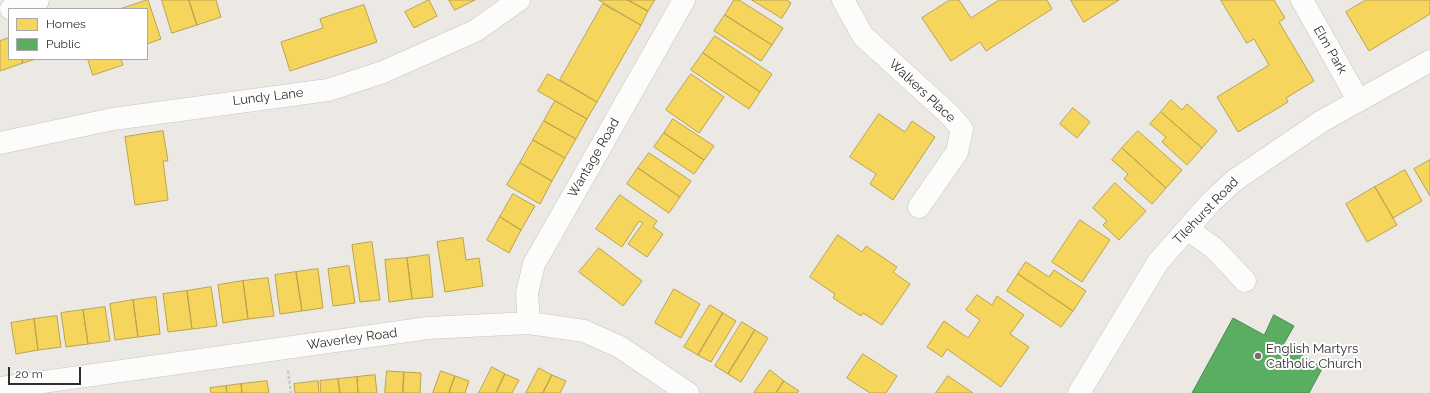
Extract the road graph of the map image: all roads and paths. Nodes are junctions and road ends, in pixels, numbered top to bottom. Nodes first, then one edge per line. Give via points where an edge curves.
1 (38, 0) edge
2 (519, 0) edge
3 (684, 0) edge
4 (843, 0) edge
5 (1302, 0) edge
6 (13, 8) edge
7 (1430, 61) edge
8 (1358, 100) junction
9 (0, 143) edge
10 (919, 207) dead end
11 (1187, 229) junction
12 (1245, 281) dead end
13 (529, 323) junction
14 (0, 388) edge
15 (688, 393) edge
16 (1079, 393) edge

1 - 6 street
2 - 9 street, Lundy Lane via 478,34 383,72 328,90 113,120
3 - 13 street, Wantage Road via 534,264 527,293
4 - 10 street, Walkers Place via 863,36 962,129 957,152
5 - 8 street, Elm Park
7 - 8 street, Tilehurst Road
8 - 11 street, Tilehurst Road via 1322,121 1235,180
11 - 12 street via 1214,248
11 - 16 street, Tilehurst Road via 1158,262
13 - 14 street, Waverley Road via 428,328
13 - 15 street, Waverley Road via 584,330 620,347

